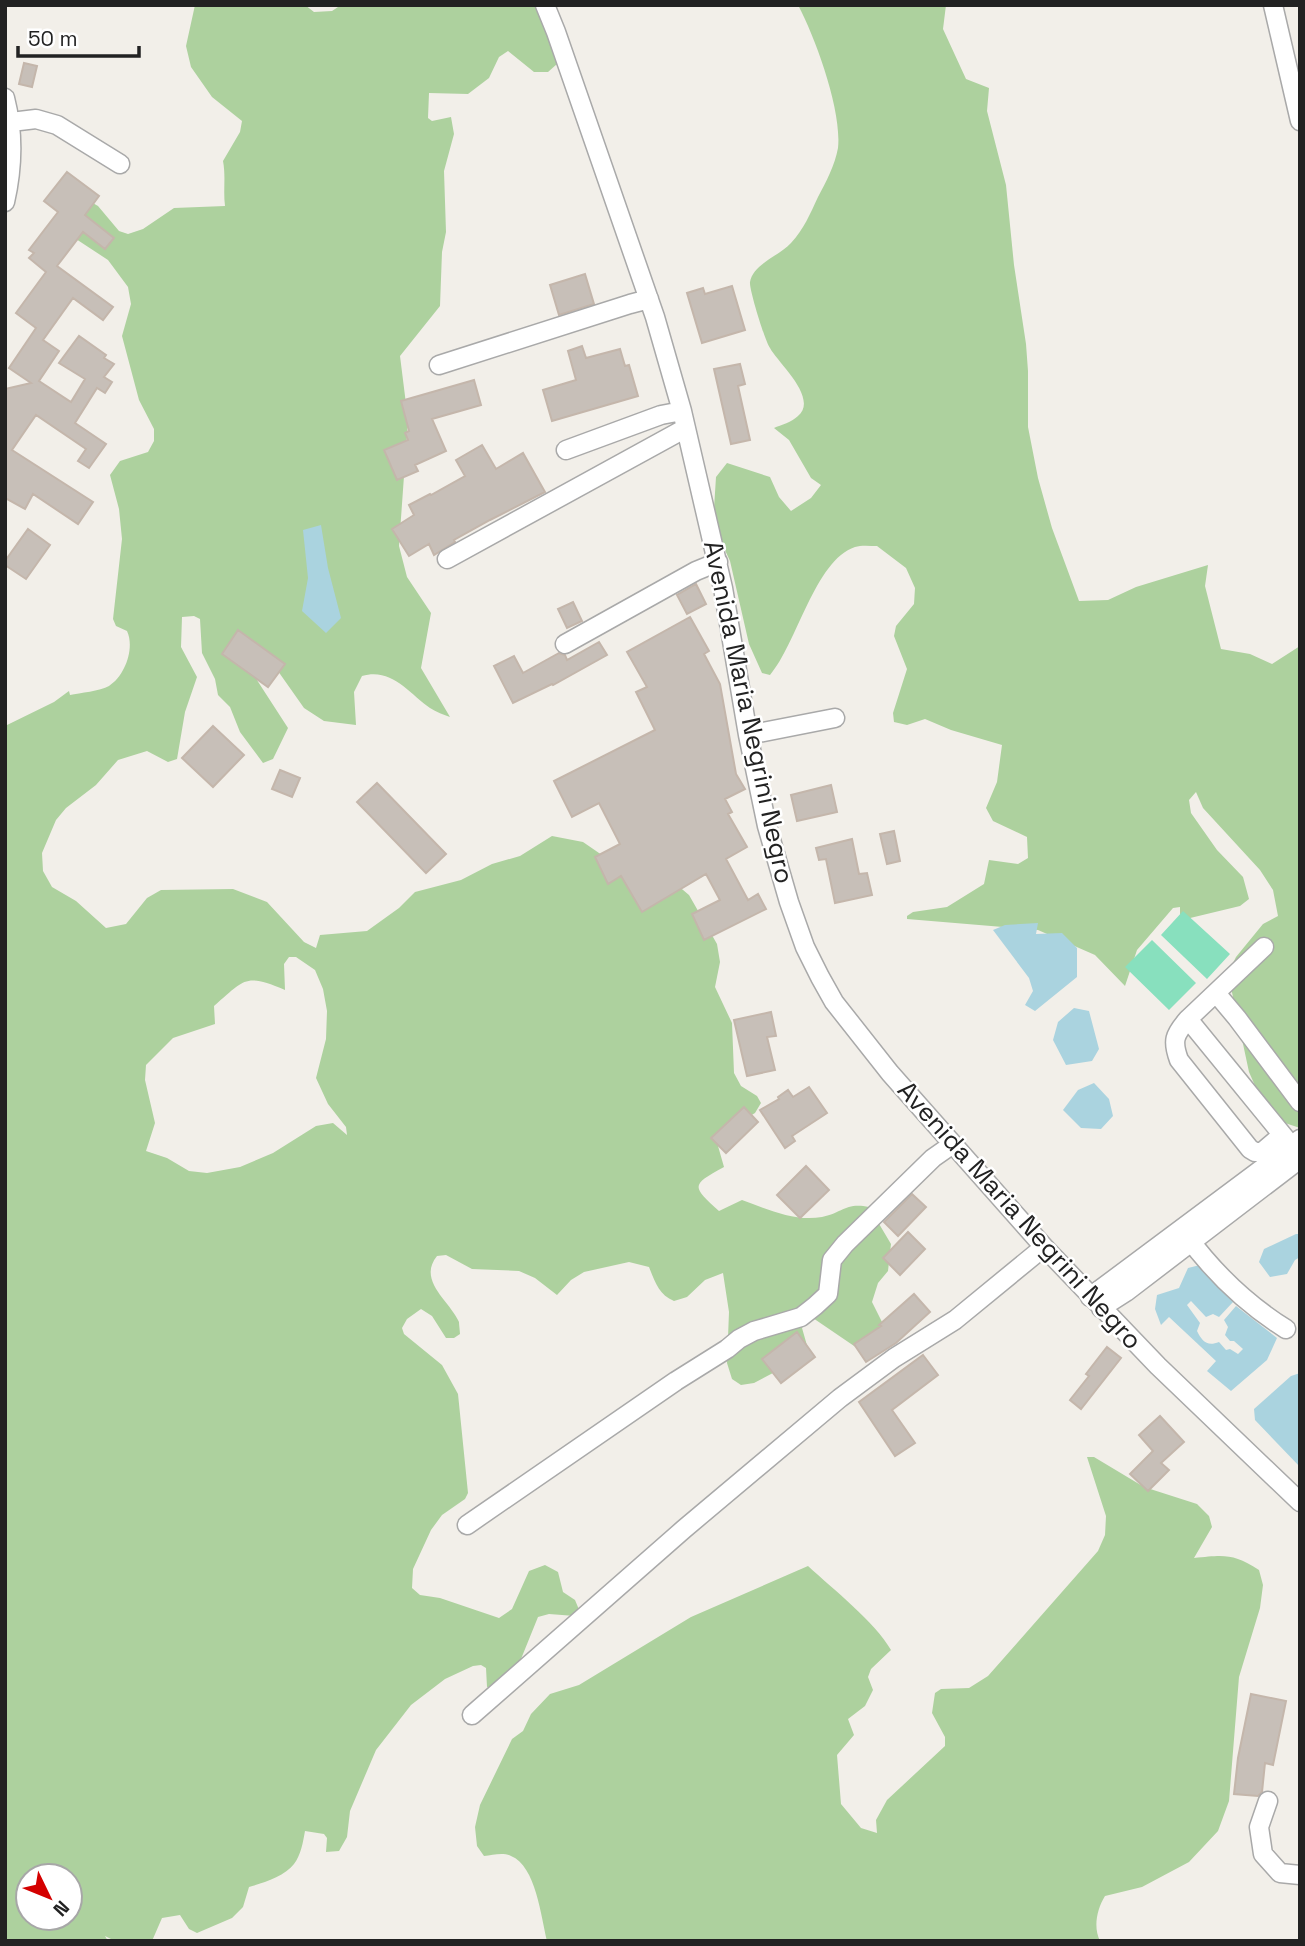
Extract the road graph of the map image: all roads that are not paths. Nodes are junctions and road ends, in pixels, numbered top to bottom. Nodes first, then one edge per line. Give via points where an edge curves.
1 (545, 5) edge
2 (1273, 5) edge
3 (5, 97) edge
4 (1300, 121) edge
5 (11, 122) junction
6 (120, 164) dead end
7 (5, 202) edge
8 (649, 299) junction
9 (439, 365) dead end
10 (684, 419) junction
11 (566, 450) dead end
12 (447, 559) dead end
13 (718, 562) junction
14 (565, 644) dead end
15 (835, 718) dead end
16 (748, 735) junction
17 (1265, 947) dead end
18 (1216, 993) junction
19 (1188, 1020) junction
20 (1300, 1102) edge
21 (953, 1144) junction
22 (1294, 1147) edge
23 (1186, 1235) junction
24 (1044, 1248) junction
25 (1096, 1302) junction
26 (1286, 1329) dead end
27 (1300, 1502) edge
28 (467, 1525) dead end
29 (472, 1715) dead end
30 (1268, 1801) dead end
31 (1300, 1875) edge

1 - 8 street, Avenida Maria Negrini Negro
2 - 4 street
3 - 5 street
5 - 6 street via 36,119 57,125
5 - 7 street
8 - 9 street
8 - 10 street, Avenida Maria Negrini Negro
10 - 11 street via 661,415
10 - 12 street
10 - 13 street, Avenida Maria Negrini Negro
13 - 14 street
13 - 16 street, Avenida Maria Negrini Negro
15 - 16 street
16 - 21 street, Avenida Maria Negrini Negro via 785,889 815,967 855,1031
17 - 18 street
18 - 19 street
18 - 20 street
19 - 22 street
19 - 22 street via 1175,1040 1179,1060 1250,1149 1262,1152
21 - 24 street, Avenida Maria Negrini Negro
21 - 28 street via 845,1244 832,1260 828,1294 801,1317 739,1339
22 - 23 street
23 - 25 street
23 - 26 street via 1234,1289
24 - 25 street, Avenida Maria Negrini Negro
24 - 29 street via 955,1320 840,1398
25 - 27 street, Avenida Maria Negrini Negro
30 - 31 street via 1259,1827 1263,1854 1280,1873

